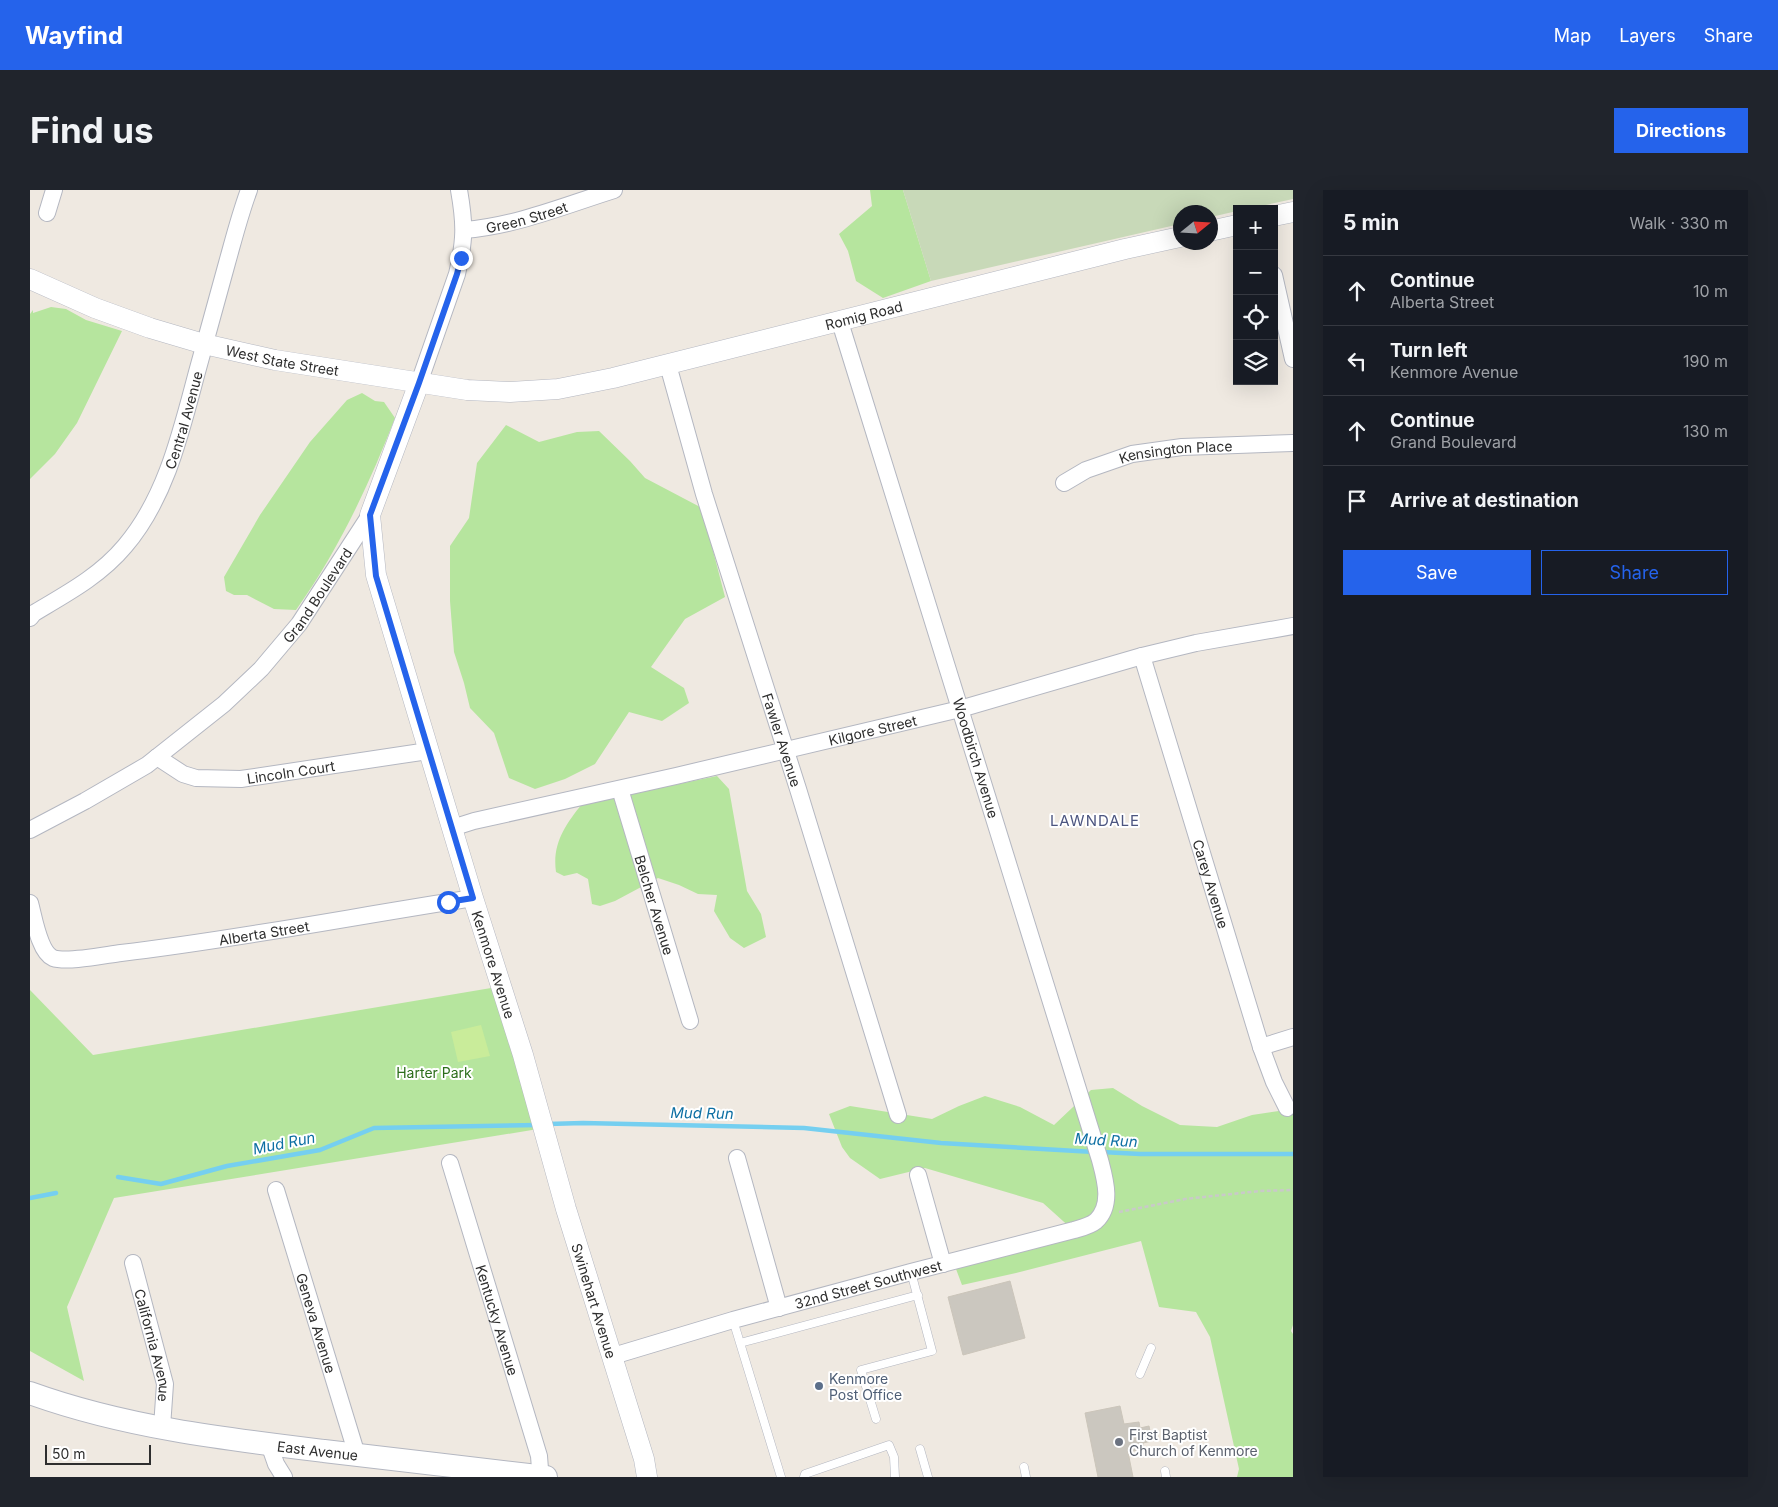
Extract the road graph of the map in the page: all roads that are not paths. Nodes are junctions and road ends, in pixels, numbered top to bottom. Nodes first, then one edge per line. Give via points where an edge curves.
1 (54, 190) edge
2 (249, 190) edge
3 (459, 190) edge
4 (614, 190) edge
5 (1293, 212) edge
6 (47, 213) dead end
7 (1278, 215) edge
8 (1233, 226) edge
9 (1218, 229) edge
10 (464, 230) junction
11 (1173, 239) edge
12 (30, 279) edge
13 (1278, 293) edge
14 (840, 322) junction
15 (204, 344) junction
16 (1293, 359) edge
17 (668, 365) junction
18 (419, 383) junction
19 (546, 389) joint
20 (1293, 443) edge
21 (1064, 483) dead end
22 (370, 515) junction
23 (30, 618) edge
24 (1293, 626) edge
25 (1142, 656) junction
26 (960, 709) junction
27 (785, 750) junction
28 (428, 751) junction
29 (157, 758) junction
30 (620, 789) junction
31 (452, 828) junction
32 (30, 830) edge
33 (473, 898) junction
34 (30, 903) edge
35 (690, 1021) dead end
36 (1293, 1037) edge
37 (1261, 1047) junction
38 (1286, 1108) dead end
39 (898, 1115) dead end
40 (543, 1122) joint
41 (737, 1158) dead end
42 (450, 1163) dead end
43 (918, 1175) dead end
44 (276, 1190) dead end
45 (1100, 1215) joint
46 (133, 1263) dead end
47 (943, 1264) junction
48 (911, 1272) junction
49 (918, 1295) junction
50 (779, 1308) junction
51 (733, 1320) junction
52 (740, 1343) junction
53 (1151, 1348) dead end
54 (613, 1356) junction
55 (1140, 1374) dead end
56 (30, 1393) edge
57 (876, 1419) dead end
58 (162, 1428) junction
59 (269, 1444) junction
60 (920, 1450) dead end
61 (357, 1454) junction
62 (1024, 1467) dead end
63 (542, 1476) edge
64 (284, 1477) edge
65 (646, 1477) edge
66 (781, 1477) edge
67 (804, 1477) edge
68 (895, 1477) edge
69 (928, 1477) edge
70 (1026, 1477) edge

1 - 6 street
2 - 15 street, Central Avenue
3 - 10 street, Grand Boulevard
4 - 10 street, Green Street via 491,227
5 - 7 street
8 - 9 street
10 - 18 street, Grand Boulevard via 457,274
11 - 14 street, Romig Road
12 - 15 street, West State Street via 95,308
13 - 16 street
14 - 17 street, Romig Road
14 - 26 street, Woodbirch Avenue
15 - 18 street, West State Street via 275,360
15 - 23 street, Central Avenue via 182,429 162,485 146,514 125,546 101,570
17 - 19 street, Romig Road via 578,386
17 - 27 street, Fawler Avenue via 704,494
18 - 19 street, West State Street via 467,390 510,392
18 - 22 street, Grand Boulevard
20 - 21 street, Kensington Place via 1182,447 1132,454 1086,470
22 - 28 street, Kenmore Avenue via 376,576
22 - 29 street, Grand Boulevard via 313,605 284,643 224,704
24 - 25 street, Kilgore Street
25 - 26 street, Kilgore Street
25 - 37 street, Carey Avenue
26 - 27 street, Kilgore Street
26 - 45 street, Woodbirch Avenue via 1100,1160 1106,1182
27 - 30 street, Kilgore Street
27 - 39 street, Fawler Avenue
28 - 29 street, Lincoln Court via 233,779 196,778
28 - 31 street, Kenmore Avenue
29 - 32 street, Grand Boulevard
30 - 31 street, Kilgore Street
30 - 35 street, Belcher Avenue
31 - 33 street, Kenmore Avenue
33 - 34 street, Alberta Street via 143,951 65,960 52,958 46,952 40,942
33 - 40 street, Kenmore Avenue
36 - 37 street
37 - 38 street, Carey Avenue
40 - 54 street, Swinehart Avenue via 566,1208
41 - 50 street
42 - 63 street, Kentucky Avenue
43 - 47 street
44 - 61 street, Geneva Avenue
45 - 47 street, 32nd Street Southwest via 1087,1226
46 - 58 street, California Avenue via 165,1384
47 - 48 street, 32nd Street Southwest
48 - 49 lane
48 - 50 street, 32nd Street Southwest
49 - 52 lane
49 - 57 lane via 932,1350 861,1370
50 - 51 street, 32nd Street Southwest
51 - 52 lane
51 - 54 street, 32nd Street Southwest
52 - 66 lane
53 - 55 lane
54 - 65 street, Swinehart Avenue via 644,1459
56 - 58 main road, East Avenue
58 - 59 main road, East Avenue
59 - 61 main road, East Avenue
59 - 64 street
60 - 69 lane
61 - 63 main road, East Avenue
62 - 70 lane
67 - 68 lane via 889,1445 894,1457

